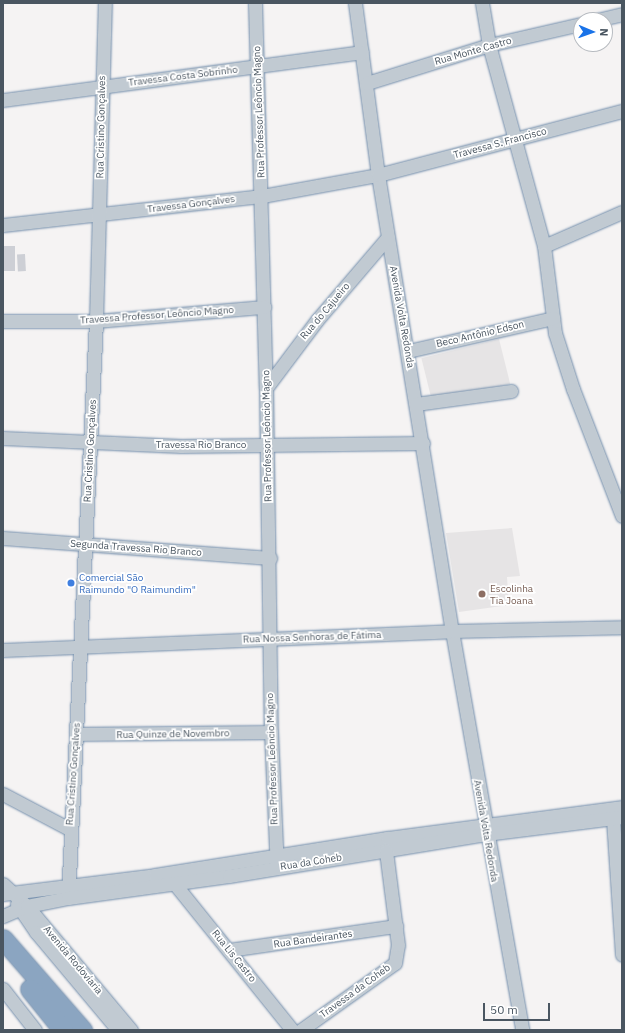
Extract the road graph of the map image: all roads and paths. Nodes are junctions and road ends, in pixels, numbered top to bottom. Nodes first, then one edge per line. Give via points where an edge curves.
1 (105, 3) edge
2 (255, 3) edge
3 (355, 3) edge
4 (482, 3) edge
5 (573, 26) edge
6 (489, 45) junction
7 (362, 52) junction
8 (258, 66) junction
9 (367, 83) junction
10 (102, 86) junction
11 (3, 100) edge
12 (622, 111) edge
13 (514, 138) junction
14 (378, 175) junction
15 (262, 196) junction
16 (622, 212) edge
17 (99, 215) junction
18 (3, 225) edge
19 (388, 237) junction
20 (544, 246) junction
21 (264, 307) junction
22 (553, 318) junction
23 (3, 321) edge
24 (96, 321) junction
25 (408, 351) junction
26 (266, 388) junction
27 (511, 391) dead end
28 (416, 404) junction
29 (3, 438) edge
30 (91, 444) junction
31 (422, 444) junction
32 (266, 446) junction
33 (622, 516) edge
34 (3, 538) edge
35 (85, 545) junction
36 (270, 558) junction
37 (622, 628) edge
38 (452, 631) junction
39 (269, 639) junction
40 (80, 647) junction
41 (3, 650) edge
42 (271, 732) junction
43 (76, 734) junction
44 (3, 794) edge
45 (622, 808) edge
46 (618, 818) edge
47 (69, 829) junction
48 (482, 830) junction
49 (386, 851) junction
50 (276, 862) junction
51 (174, 884) junction
52 (6, 890) edge
53 (68, 892) junction
54 (23, 907) junction
55 (3, 916) edge
56 (396, 926) junction
57 (3, 939) edge
58 (229, 950) junction
59 (622, 955) edge
60 (3, 958) edge
61 (3, 989) edge
62 (35, 1030) edge
63 (63, 1030) edge
64 (82, 1030) edge
65 (118, 1030) edge
66 (131, 1030) edge
67 (292, 1030) edge
68 (301, 1030) edge
69 (515, 1030) edge
70 (522, 1030) edge

1 - 10 street, Rua Cristino Gonçalves
2 - 8 street, Rua Professor Leôncio Magno
3 - 7 street, Avenida Volta Redonda
4 - 6 street
5 - 6 street, Rua Monte Castro
6 - 9 street, Rua Monte Castro
6 - 13 street
7 - 8 street, Travessa Costa Sobrinho
7 - 9 street, Avenida Volta Redonda
8 - 10 street, Travessa Costa Sobrinho
8 - 15 street, Rua Professor Leôncio Magno
9 - 14 street, Avenida Volta Redonda
10 - 11 street, Travessa Costa Sobrinho
10 - 17 street, Rua Cristino Gonçalves
12 - 13 street, Travessa S. Francisco
13 - 14 street, Travessa S. Francisco
13 - 20 street
14 - 15 street, Travessa Gonçalves
14 - 19 street, Avenida Volta Redonda
15 - 17 street, Travessa Gonçalves
15 - 21 street, Rua Professor Leôncio Magno
16 - 20 street
17 - 18 street, Travessa Gonçalves
17 - 24 street, Rua Cristino Gonçalves
19 - 25 street, Avenida Volta Redonda
19 - 26 street, Rua do Cajueiro via 318,320
20 - 22 street
21 - 24 street, Travessa Professor Leôncio Magno
21 - 26 street, Rua Professor Leôncio Magno
22 - 25 street, Beco Antônio Edson
22 - 33 street via 568,375
23 - 24 street, Travessa Professor Leôncio Magno
24 - 30 street, Rua Cristino Gonçalves
25 - 28 street, Avenida Volta Redonda
26 - 32 street, Rua Professor Leôncio Magno
27 - 28 street
28 - 31 street, Avenida Volta Redonda
29 - 30 street, Travessa Rio Branco
30 - 32 street, Travessa Rio Branco
30 - 35 street, Rua Cristino Gonçalves
31 - 32 street, Travessa Rio Branco
31 - 38 street, Avenida Volta Redonda
32 - 36 street, Rua Professor Leôncio Magno
34 - 35 street, Segunda Travessa Rio Branco
35 - 36 street, Segunda Travessa Rio Branco
35 - 40 street, Rua Cristino Gonçalves
36 - 39 street, Rua Professor Leôncio Magno
37 - 38 street, Rua Nossa Senhoras de Fátima
38 - 39 street, Rua Nossa Senhoras de Fátima
38 - 48 street, Avenida Volta Redonda
39 - 40 street, Rua Nossa Senhoras de Fátima
39 - 42 street, Rua Professor Leôncio Magno
40 - 41 street, Rua Nossa Senhoras de Fátima
40 - 43 street, Rua Cristino Gonçalves
42 - 43 street, Rua Quinze de Novembro
42 - 50 street, Rua Professor Leôncio Magno
43 - 47 street, Rua Cristino Gonçalves
44 - 47 street
45 - 48 street, Rua da Coheb
46 - 48 street, Rua da Coheb
46 - 59 street
47 - 53 street, Rua Cristino Gonçalves
48 - 49 street, Rua da Coheb
48 - 50 street, Rua da Coheb
48 - 69 street, Avenida Volta Redonda
48 - 70 street, Avenida Volta Redonda
49 - 50 street, Rua da Coheb
49 - 56 street, Travessa da Coheb
50 - 51 street, Rua da Coheb
50 - 53 street, Rua da Coheb
51 - 53 street, Rua da Coheb
51 - 58 street, Rua Lis Castro
52 - 53 street, Rua da Coheb
52 - 54 street, Avenida Rodovíaria
53 - 54 street, Rua da Coheb
54 - 55 street, Rua da Coheb
54 - 65 street
54 - 66 street, Avenida Rodovíaria
56 - 58 street, Rua Bandeirantes
56 - 68 street, Travessa da Coheb via 398,954 395,963
57 - 64 highway
58 - 67 street, Rua Lis Castro
60 - 63 highway
61 - 62 street

